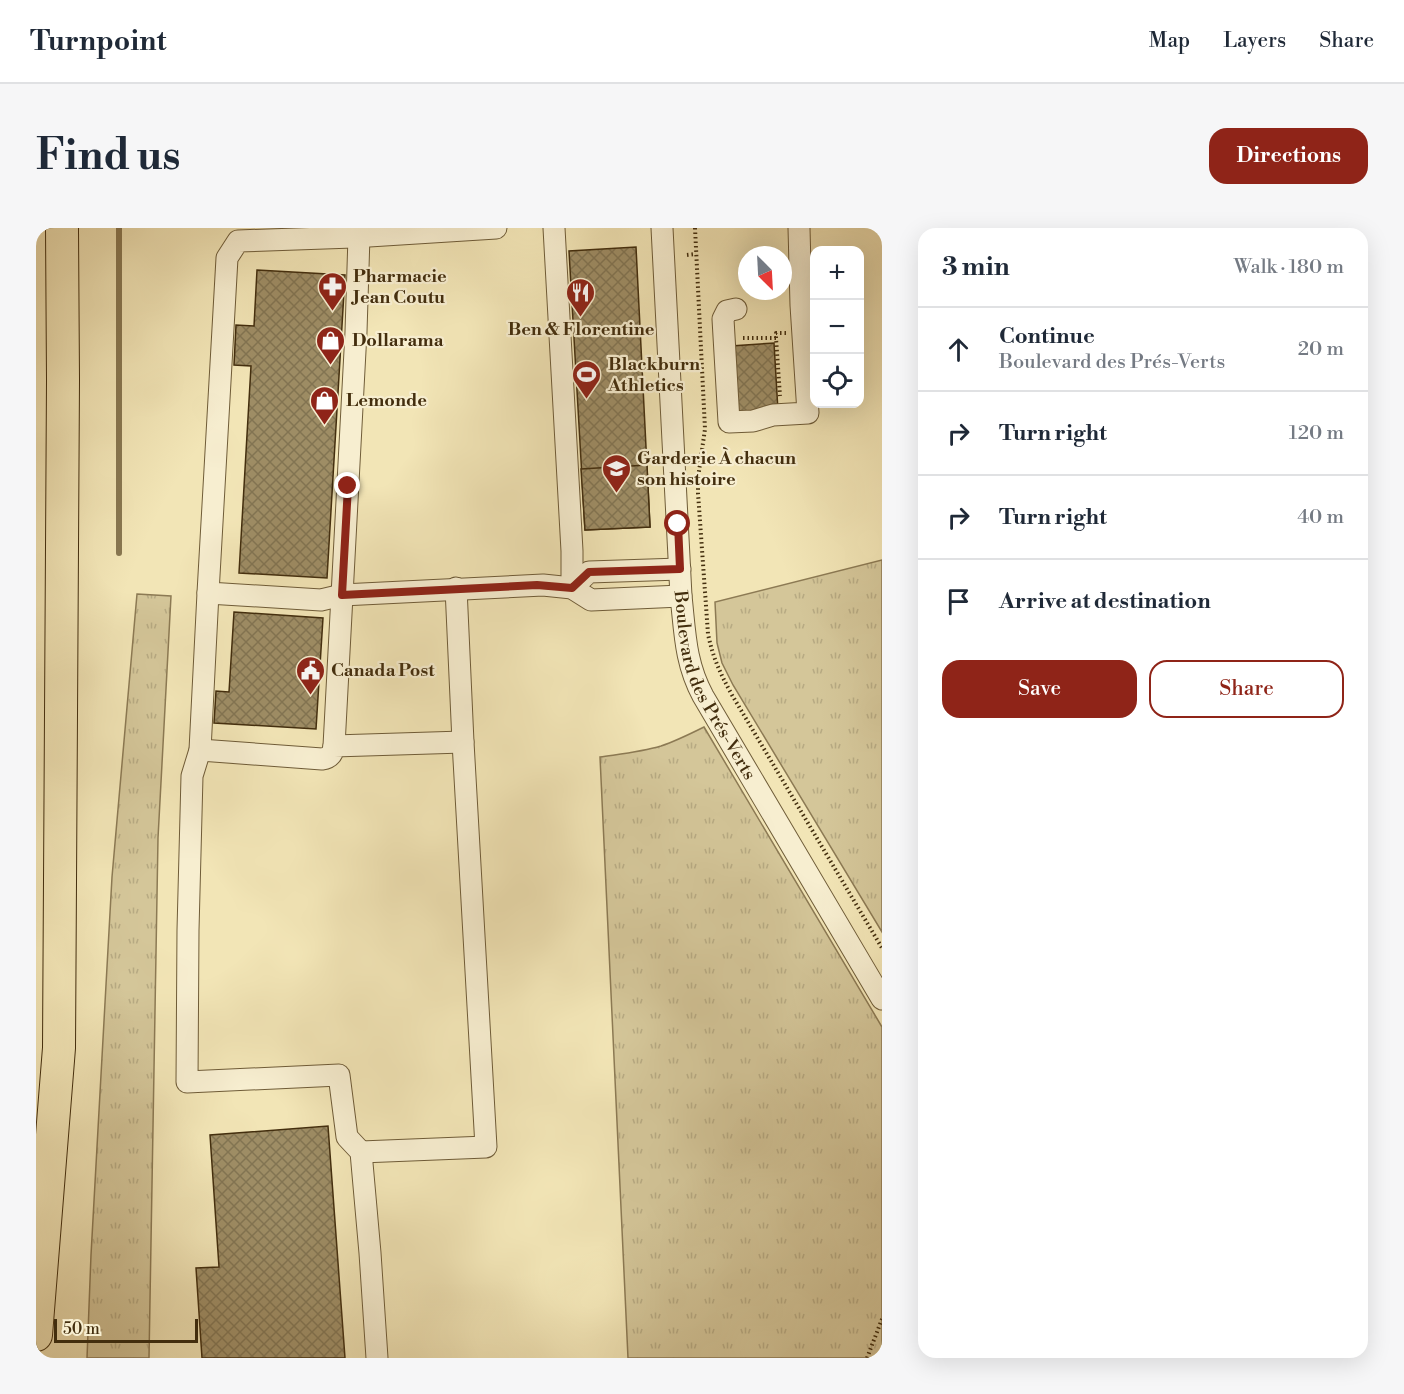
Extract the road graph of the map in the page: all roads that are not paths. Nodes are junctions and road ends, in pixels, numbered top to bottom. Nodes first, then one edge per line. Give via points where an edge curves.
1 (62, 228) edge
2 (496, 228) edge
3 (554, 228) edge
4 (662, 228) edge
5 (799, 228) edge
6 (446, 229) edge
7 (359, 236) junction
8 (736, 309) dead end
9 (680, 569) junction
10 (456, 588) junction
11 (572, 588) junction
12 (208, 593) junction
13 (342, 595) junction
14 (681, 596) junction
15 (463, 742) junction
16 (334, 746) junction
17 (200, 750) junction
18 (882, 999) edge
19 (361, 1152) junction
20 (36, 1335) edge
21 (377, 1358) edge

1 - 20 highway via 59,1048
2 - 6 street
3 - 11 street
4 - 9 street, Boulevard des Prés-Verts
5 - 8 street via 808,413 729,422 723,319 727,311
6 - 7 street
7 - 12 street via 238,241 227,258
7 - 13 street
9 - 11 street via 589,572
9 - 14 street, Boulevard des Prés-Verts
10 - 11 street
10 - 13 street
10 - 15 street
11 - 14 street via 591,600
12 - 13 street via 321,600
12 - 17 street
13 - 16 street
14 - 18 street, Boulevard des Prés-Verts via 687,654 698,686
15 - 16 street
15 - 19 street via 486,1147
16 - 17 street via 329,757 319,759
17 - 19 street via 192,776 187,1082 339,1075 347,1137
19 - 21 street

